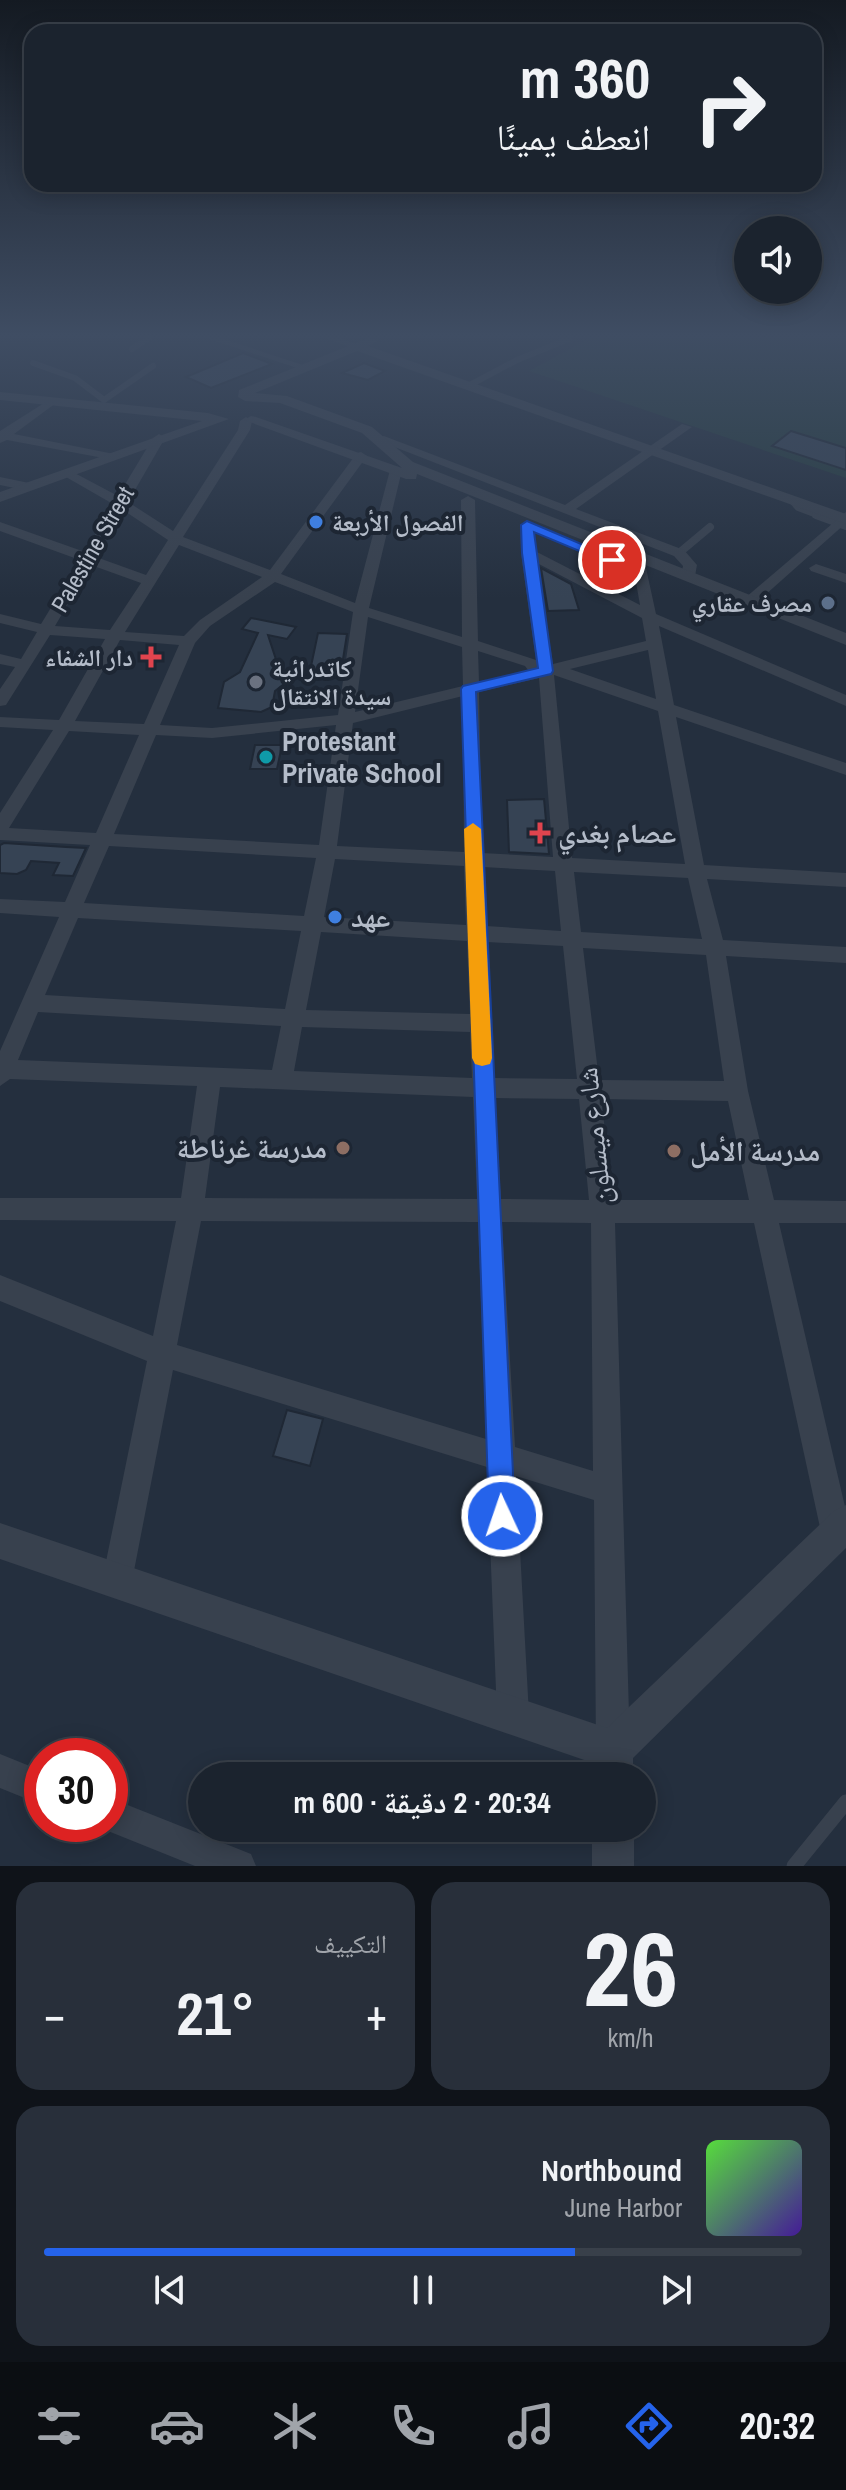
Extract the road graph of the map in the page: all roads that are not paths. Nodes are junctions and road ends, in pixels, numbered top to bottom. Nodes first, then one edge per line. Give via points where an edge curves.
1 (18, 425) edge
2 (187, 425) edge
3 (246, 425) edge
4 (264, 425) edge
5 (351, 425) edge
6 (576, 425) edge
7 (686, 427) dead end
8 (1, 437) edge
9 (159, 438) junction
10 (380, 439) junction
11 (651, 452) junction
12 (361, 456) junction
13 (110, 457) junction
14 (396, 470) junction
15 (65, 473) junction
16 (0, 481) edge
17 (29, 487) junction
18 (0, 497) edge
19 (468, 500) junction
20 (119, 502) junction
21 (566, 510) junction
22 (844, 521) edge
23 (527, 525) junction
24 (710, 527) dead end
25 (7, 529) edge
26 (176, 539) junction
27 (0, 541) edge
28 (528, 553) junction
29 (679, 553) junction
30 (87, 557) junction
31 (816, 568) dead end
32 (641, 571) junction
33 (688, 576) junction
34 (272, 577) junction
35 (846, 579) edge
36 (149, 581) junction
37 (750, 601) junction
38 (361, 610) junction
39 (649, 616) junction
40 (0, 618) edge
41 (45, 630) junction
42 (115, 635) junction
43 (846, 639) edge
44 (188, 641) junction
45 (469, 643) junction
46 (654, 644) junction
47 (846, 654) edge
48 (0, 659) edge
49 (25, 665) junction
50 (545, 671) junction
51 (469, 689) junction
52 (0, 701) edge
53 (846, 701) edge
54 (665, 707) junction
55 (347, 719) junction
56 (0, 722) edge
57 (63, 727) junction
58 (149, 731) junction
59 (846, 769) edge
60 (0, 831) edge
61 (101, 839) junction
62 (327, 852) junction
63 (473, 860) junction
64 (564, 865) junction
65 (696, 872) junction
66 (846, 880) edge
67 (0, 906) edge
68 (71, 910) junction
69 (311, 924) junction
70 (477, 935) junction
71 (572, 940) junction
72 (715, 949) junction
73 (846, 955) edge
74 (31, 1003) junction
75 (293, 1018) junction
76 (481, 1023) junction
77 (1, 1072) edge
78 (210, 1077) junction
79 (281, 1080) junction
80 (484, 1088) junction
81 (590, 1089) junction
82 (737, 1091) junction
83 (0, 1209) edge
84 (191, 1210) junction
85 (766, 1212) junction
86 (846, 1212) edge
87 (490, 1213) junction
88 (603, 1214) junction
89 (0, 1288) edge
90 (161, 1353) junction
91 (499, 1459) junction
92 (610, 1491) junction
93 (841, 1527) edge
94 (0, 1541) edge
95 (117, 1581) junction
96 (513, 1715) junction
97 (611, 1762) edge
98 (613, 1762) edge
99 (614, 1762) edge
100 (0, 1771) edge
101 (24, 1781) edge
102 (846, 1802) edge
103 (128, 1822) edge
104 (613, 1842) edge
105 (239, 1866) edge
106 (613, 1866) edge
107 (794, 1866) edge

1 - 8 street
2 - 9 street
3 - 26 street
4 - 12 street
5 - 10 street
6 - 11 street
7 - 11 street
8 - 13 street
9 - 13 street
9 - 20 street, Palestine Street
10 - 21 street
10 - 33 street via 413,467
11 - 21 street
11 - 22 street
12 - 14 street
12 - 34 street
13 - 15 street
14 - 19 street
14 - 38 street
15 - 17 street
15 - 20 street
16 - 17 street
17 - 18 street
19 - 23 street
19 - 45 street
20 - 26 street
20 - 30 street, Palestine Street
21 - 29 street
22 - 37 street
23 - 28 street, شارع ميسلون
23 - 32 street
24 - 29 lane
25 - 27 street
25 - 30 street
26 - 34 street
26 - 36 street
28 - 39 street
28 - 50 street, شارع ميسلون
29 - 33 street via 690,565
30 - 36 street
30 - 41 street, Palestine Street
31 - 35 street
32 - 39 street
32 - 47 street
33 - 37 street
34 - 38 street
34 - 44 street via 205,623
36 - 42 street
37 - 43 street
38 - 45 street
38 - 55 street
39 - 46 street
39 - 53 street
40 - 41 street
41 - 42 street
41 - 49 street, Palestine Street
42 - 44 street
42 - 57 street
44 - 58 street
45 - 50 street
45 - 51 street
46 - 50 street
46 - 54 street
48 - 49 street
49 - 52 street, Palestine Street
50 - 51 street
50 - 54 street
50 - 64 street, شارع ميسلون
51 - 55 street
51 - 63 street
54 - 59 street
54 - 65 street
55 - 58 street via 228,733
55 - 62 street
56 - 57 street
57 - 58 street
57 - 60 street
58 - 61 street
60 - 61 street
61 - 62 street
61 - 68 street
62 - 63 street
62 - 69 street
63 - 64 street
63 - 70 street
64 - 65 street
64 - 71 street, شارع ميسلون
65 - 66 street
65 - 72 street
67 - 68 street
68 - 69 street
68 - 74 street
69 - 70 street
69 - 75 street
70 - 71 street
70 - 76 street
71 - 72 street
71 - 81 street, شارع ميسلون
72 - 73 street
72 - 82 street
74 - 75 street
74 - 77 street
75 - 76 street
75 - 79 street
76 - 80 street
77 - 78 street
78 - 79 street
78 - 84 street
79 - 80 street
80 - 81 street
80 - 87 street
81 - 82 street
81 - 88 street, شارع ميسلون
82 - 85 street
83 - 84 street
84 - 87 street
84 - 90 street
85 - 86 street
85 - 88 street
85 - 93 street
87 - 88 street
87 - 91 street
88 - 92 street, شارع ميسلون
89 - 90 street
90 - 91 street
90 - 95 street
91 - 92 street
91 - 96 street
92 - 98 street, شارع ميسلون
93 - 99 street
94 - 95 street
95 - 96 street
96 - 97 street
100 - 101 street
102 - 107 lane
103 - 105 street
104 - 106 street

